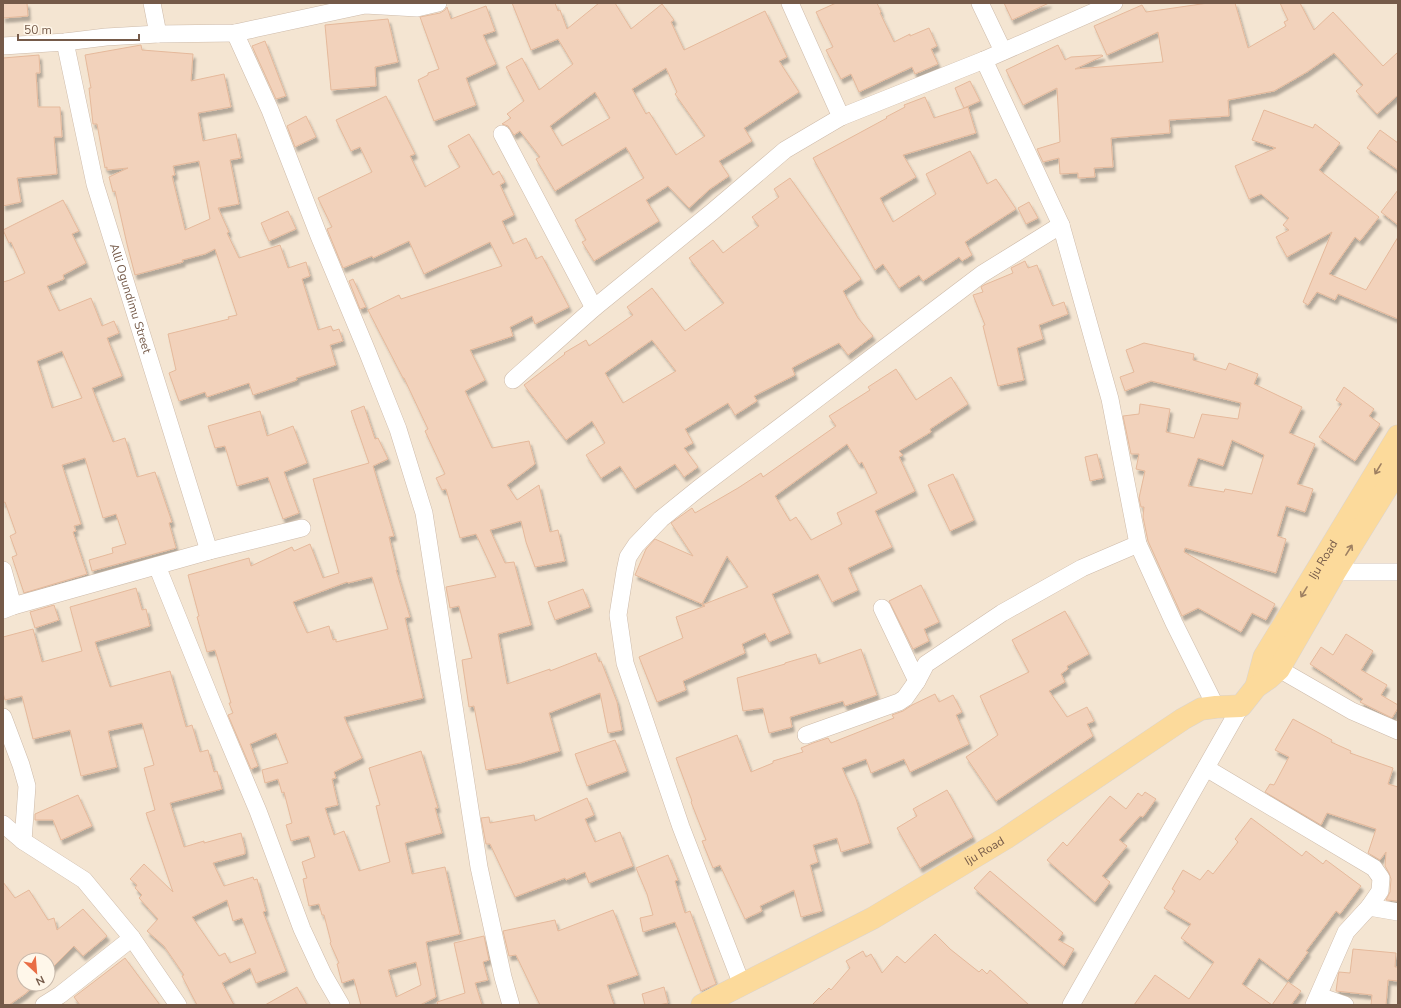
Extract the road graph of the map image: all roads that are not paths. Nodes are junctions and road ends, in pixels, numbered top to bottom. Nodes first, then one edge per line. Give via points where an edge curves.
1 (152, 3) edge
2 (438, 3) edge
3 (790, 3) edge
4 (980, 3) edge
5 (1114, 3) edge
6 (365, 4) edge
7 (234, 32) junction
8 (158, 34) junction
9 (65, 42) junction
10 (3, 46) edge
11 (1003, 51) junction
12 (984, 60) junction
13 (841, 117) junction
14 (502, 134) dead end
15 (1061, 225) junction
16 (594, 308) junction
17 (514, 380) dead end
18 (1398, 436) edge
19 (1398, 470) edge
20 (302, 528) dead end
21 (1138, 544) junction
22 (209, 551) junction
23 (157, 566) junction
24 (3, 570) edge
25 (1335, 572) junction
26 (1398, 572) edge
27 (8, 608) edge
28 (882, 608) dead end
29 (1272, 663) junction
30 (917, 681) junction
31 (1241, 706) junction
32 (1216, 707) junction
33 (3, 717) edge
34 (1398, 731) edge
35 (806, 736) dead end
36 (1206, 768) junction
37 (3, 824) edge
38 (23, 841) junction
39 (1370, 907) junction
40 (1398, 912) edge
41 (132, 938) junction
42 (742, 985) junction
43 (1316, 1000) edge
44 (44, 1005) edge
45 (178, 1005) edge
46 (341, 1005) edge
47 (511, 1005) edge
48 (702, 1005) edge
49 (1071, 1005) edge
50 (1346, 1005) edge

1 - 8 street
2 - 6 street via 417,8
3 - 13 street
4 - 11 street
5 - 11 street
6 - 7 street
7 - 8 street
7 - 47 street via 270,110 398,429 424,513 480,867
8 - 9 street
9 - 10 street
9 - 22 street, Alli Ogundimu Street via 95,184
11 - 12 street
12 - 13 street
12 - 15 street
13 - 16 street via 785,150
14 - 16 street
15 - 21 street via 1110,400
15 - 42 street via 982,274 698,489 661,519 628,557 618,615 624,663 681,826
16 - 17 street
18 -> 29 main road, Iju Road
25 -> 19 main road, Iju Road
20 - 22 street
21 - 30 street via 1082,568 1002,613 926,664
21 - 32 street
22 - 23 street
23 - 27 street
23 - 46 street via 258,811 302,929
24 - 27 street
25 - 26 street
25 - 29 main road, Iju Road
28 - 30 street
29 - 31 main road, Iju Road via 1270,678 1256,687
29 - 34 street via 1352,711
30 - 35 street via 899,702
31 - 32 main road, Iju Road
31 - 36 street
32 - 42 main road, Iju Road via 1201,710 1183,719 1006,838 879,914
33 - 38 street via 27,786
36 - 39 street via 1374,868 1381,878 1380,891
36 - 49 street
37 - 38 street
38 - 41 street via 84,880
39 - 40 street
39 - 43 street via 1346,932
41 - 44 street
41 - 45 street
42 - 48 main road, Iju Road
43 - 50 street

